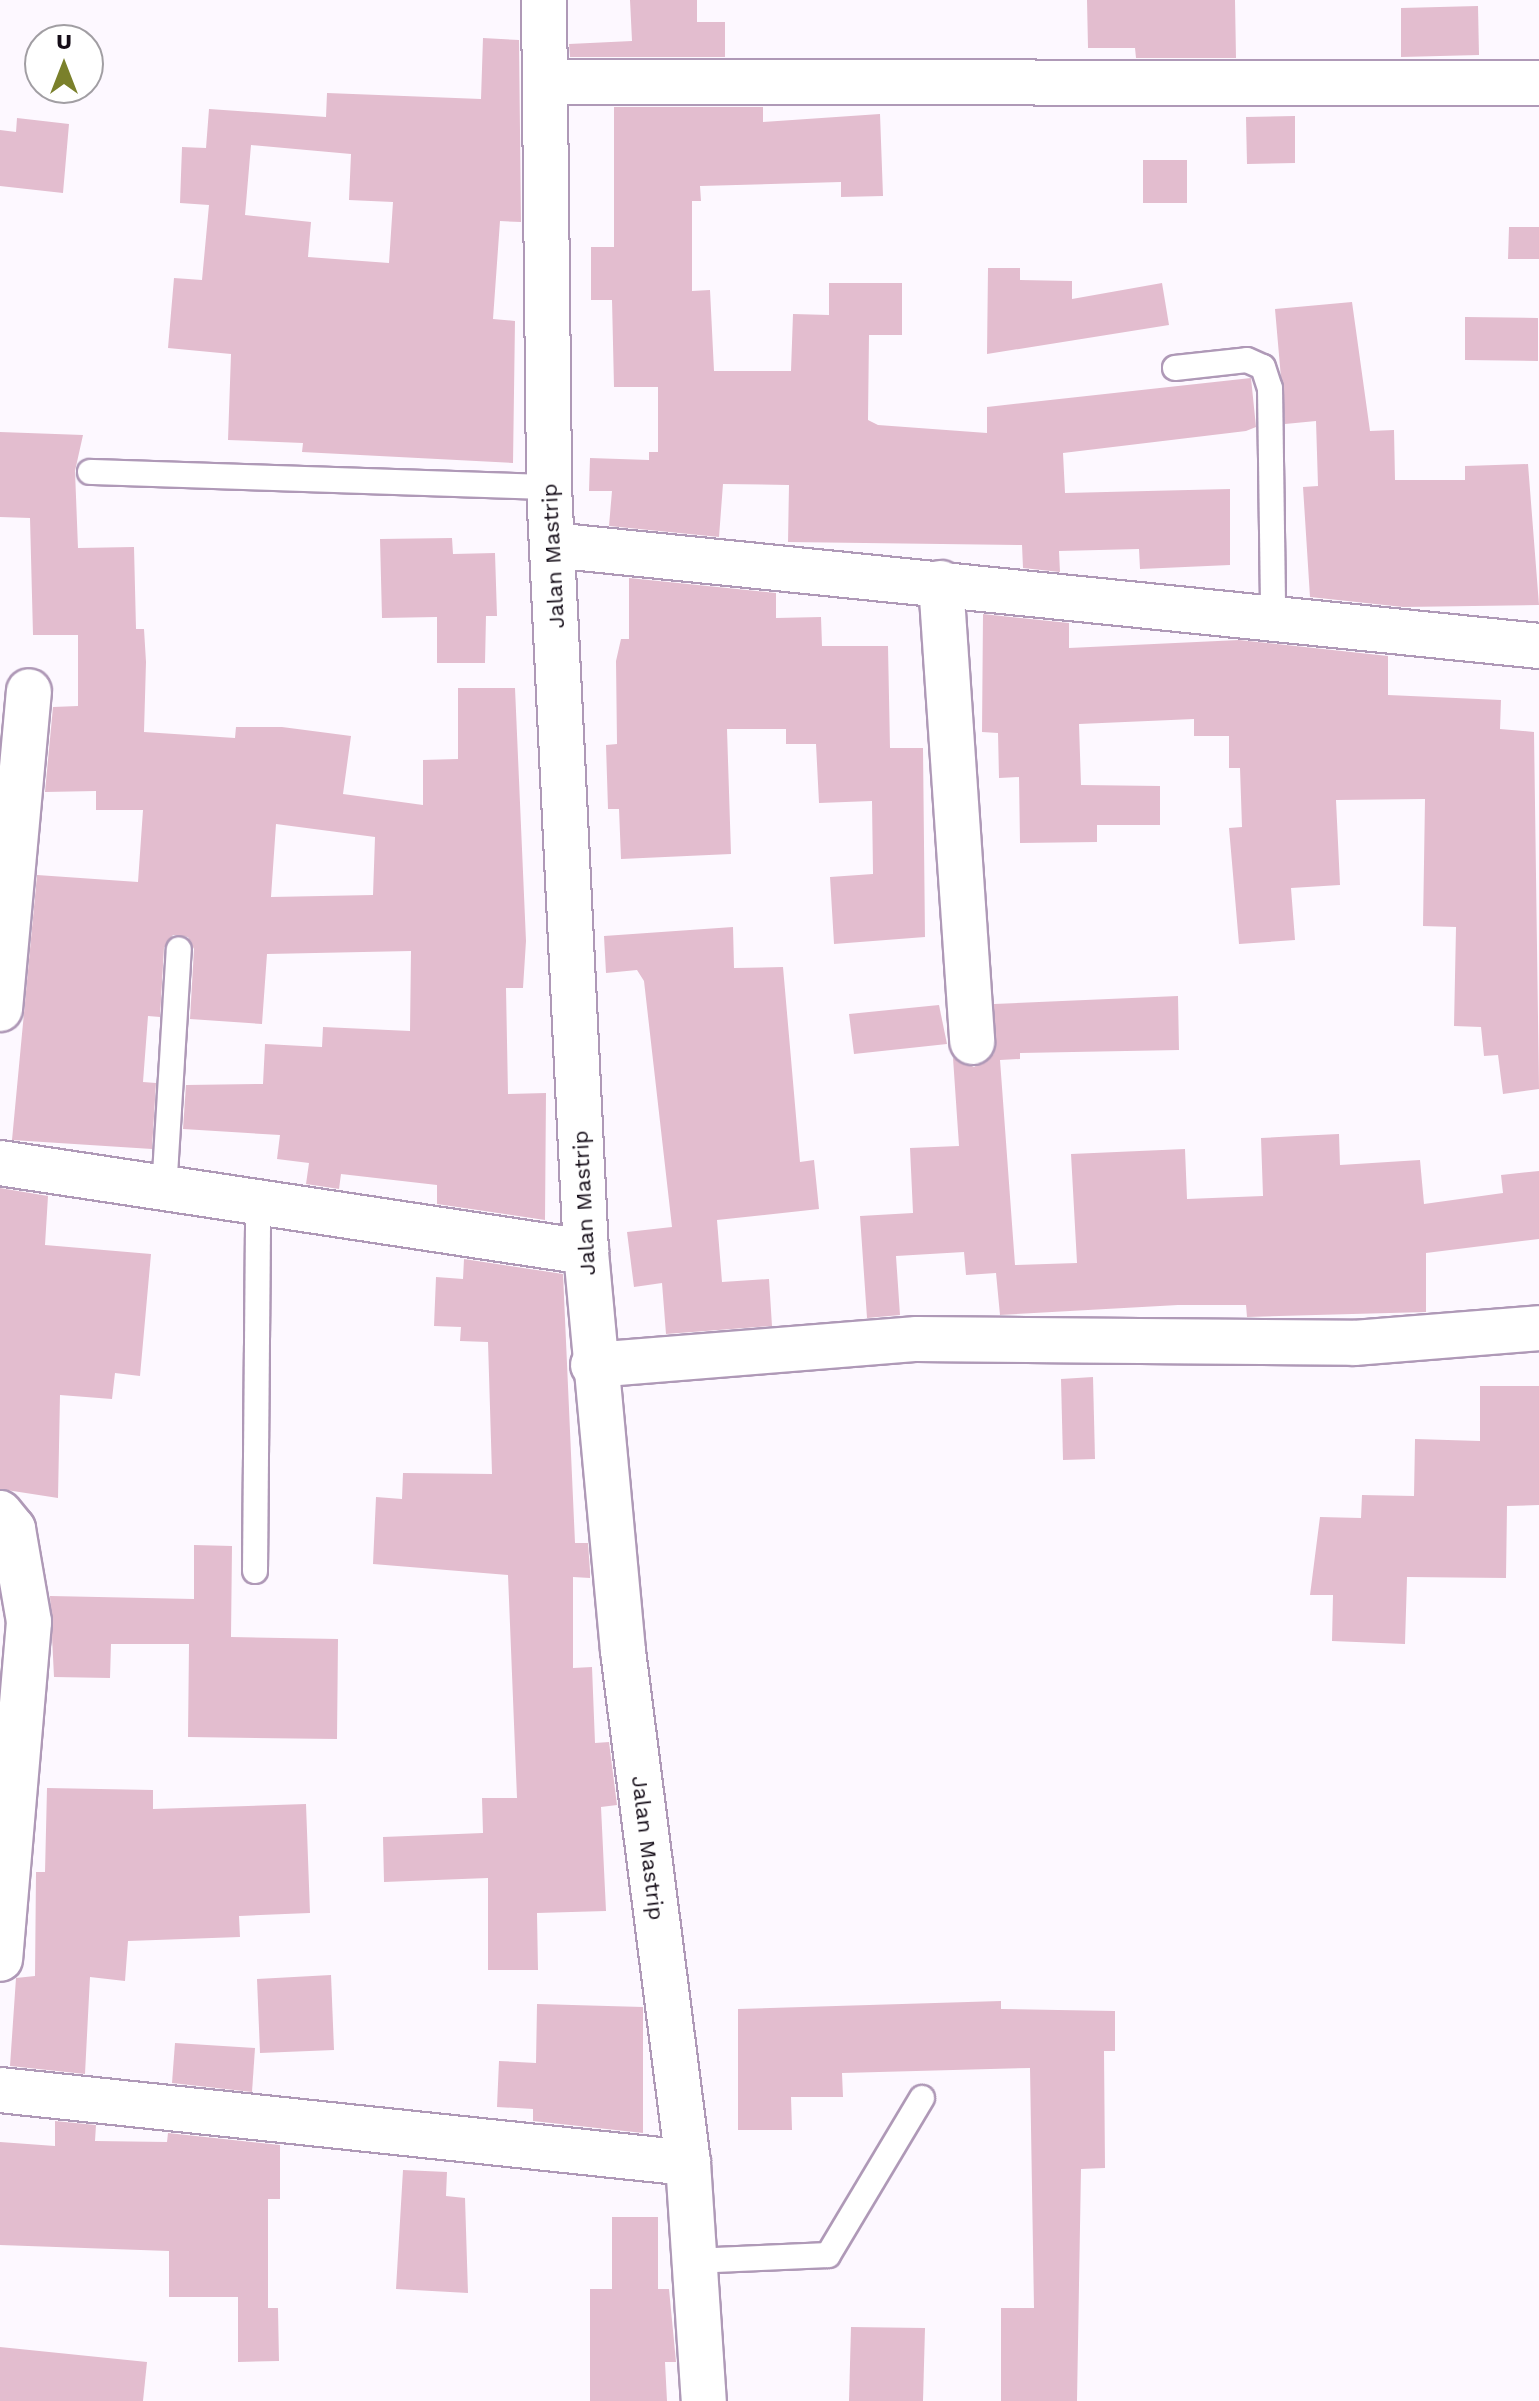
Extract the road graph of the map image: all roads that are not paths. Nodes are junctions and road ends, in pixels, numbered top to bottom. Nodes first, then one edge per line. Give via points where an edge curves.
1 (544, 0) edge
2 (546, 82) junction
3 (1539, 83) edge
4 (1175, 368) dead end
5 (90, 472) dead end
6 (549, 487) junction
7 (552, 545) junction
8 (941, 583) junction
9 (1273, 617) junction
10 (1539, 646) edge
11 (29, 691) dead end
12 (179, 949) dead end
13 (0, 1009) edge
14 (972, 1042) dead end
15 (0, 1163) edge
16 (164, 1191) junction
17 (258, 1207) junction
18 (586, 1252) junction
19 (1539, 1328) edge
20 (593, 1365) junction
21 (0, 1513) edge
22 (255, 1571) dead end
23 (0, 1959) edge
24 (0, 2090) edge
25 (922, 2098) dead end
26 (688, 2163) junction
27 (693, 2261) junction
28 (704, 2401) edge

1 - 2 street, Jalan Mastrip
2 - 3 street
2 - 6 street, Jalan Mastrip
4 - 9 lane via 1247,360 1263,367 1270,388
5 - 6 lane
6 - 7 street, Jalan Mastrip
7 - 8 street
7 - 18 street, Jalan Mastrip
8 - 9 street
8 - 14 street
9 - 10 street
11 - 13 street
12 - 16 lane
15 - 16 street
16 - 17 street
17 - 18 street
17 - 22 lane
18 - 20 street, Jalan Mastrip
19 - 20 street via 1354,1343 917,1339
20 - 26 street, Jalan Mastrip
21 - 23 street via 13,1529 29,1622
24 - 26 street
25 - 27 lane via 828,2255
26 - 27 street, Jalan Mastrip
27 - 28 street, Jalan Mastrip

